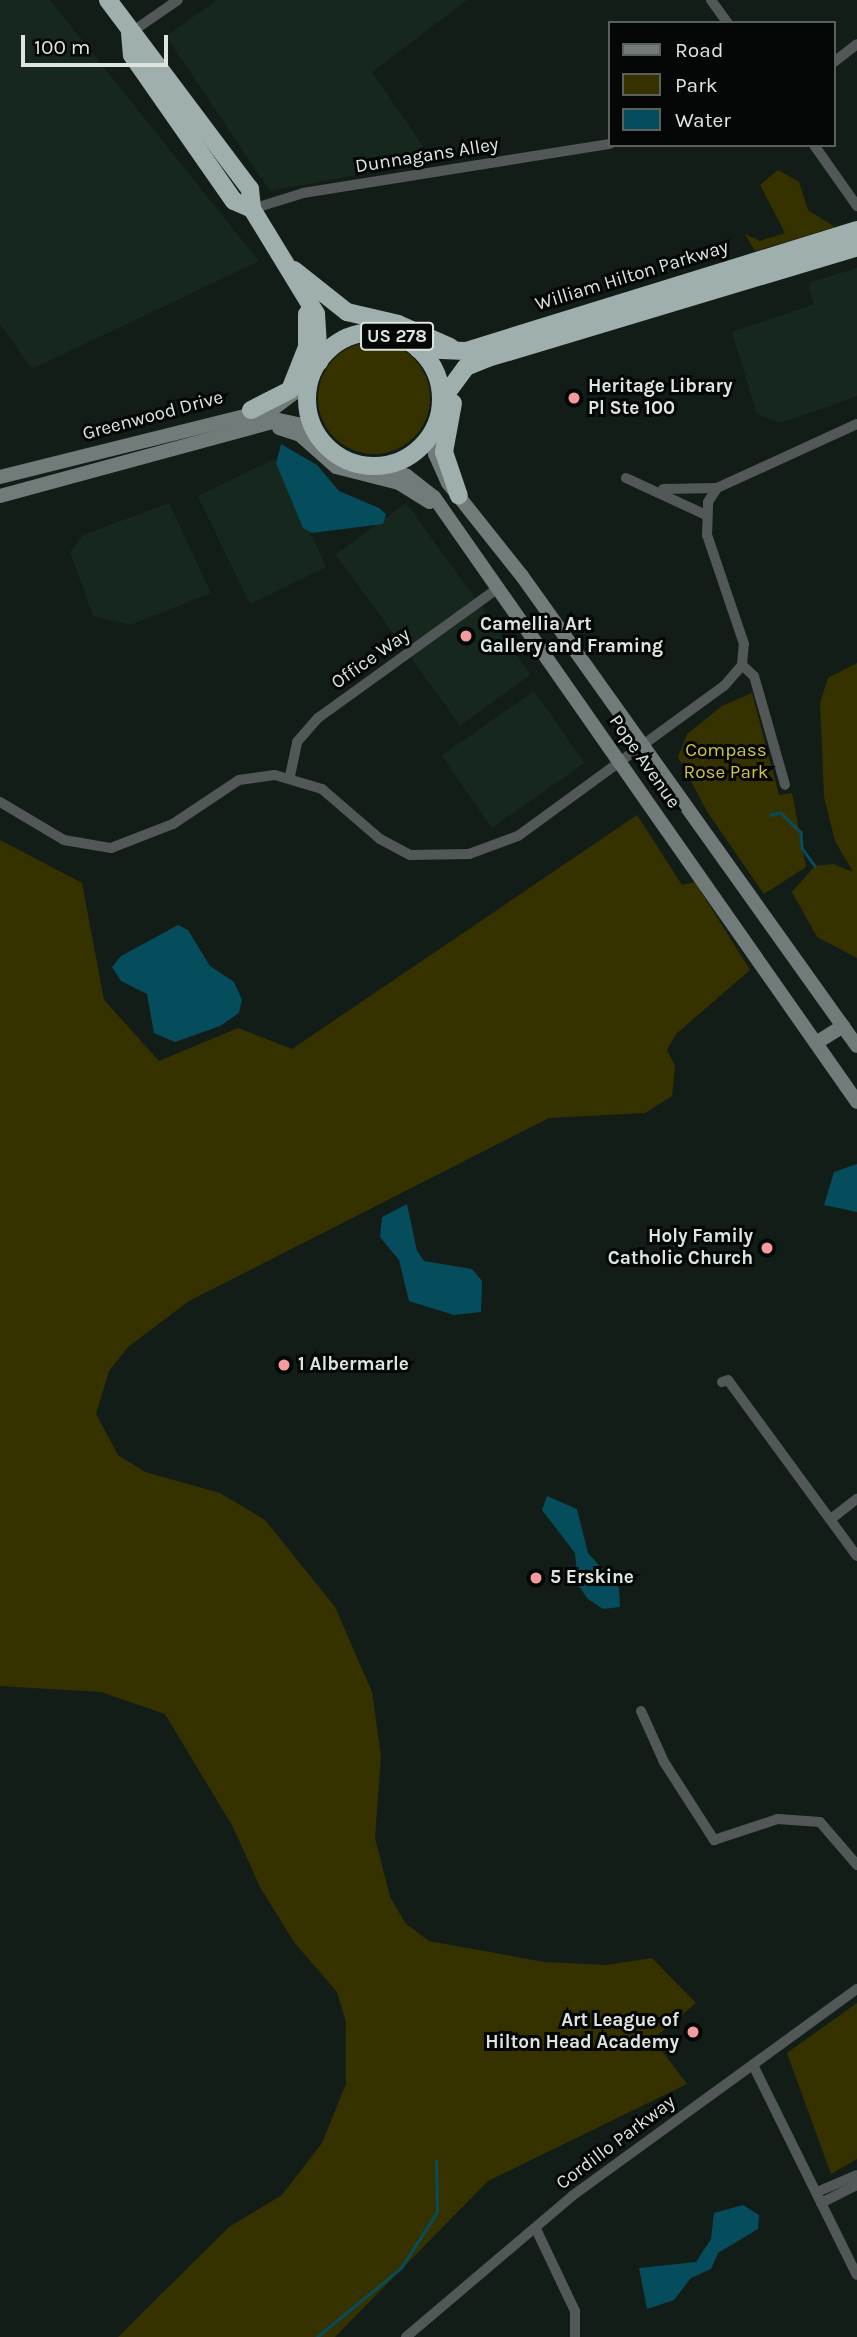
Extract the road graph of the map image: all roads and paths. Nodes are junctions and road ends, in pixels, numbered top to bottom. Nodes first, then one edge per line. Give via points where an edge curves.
1 (108, 0) edge
2 (178, 0) edge
3 (711, 0) edge
4 (726, 21) edge
5 (130, 33) junction
6 (857, 44) edge
7 (836, 61) edge
8 (608, 144) edge
9 (816, 149) edge
10 (857, 206) edge
11 (252, 209) junction
12 (857, 230) edge
13 (857, 247) edge
14 (291, 268) junction
15 (381, 332) junction
16 (492, 341) junction
17 (418, 349) junction
18 (513, 352) junction
19 (319, 362) junction
20 (309, 382) junction
21 (441, 401) junction
22 (250, 419) junction
23 (857, 424) edge
24 (313, 427) junction
25 (435, 427) junction
26 (380, 465) junction
27 (0, 477) edge
28 (626, 478) dead end
29 (717, 488) junction
30 (662, 489) junction
31 (0, 496) edge
32 (459, 496) junction
33 (706, 515) junction
34 (445, 516) junction
35 (498, 588) junction
36 (743, 665) junction
37 (644, 746) junction
38 (622, 764) junction
39 (290, 776) junction
40 (785, 785) dead end
41 (0, 802) edge
42 (843, 1026) junction
43 (816, 1043) junction
44 (857, 1046) edge
45 (857, 1102) edge
46 (722, 1382) dead end
47 (857, 1500) edge
48 (831, 1519) junction
49 (857, 1556) edge
50 (641, 1711) dead end
51 (857, 1865) edge
52 (857, 1989) edge
53 (753, 2065) junction
54 (857, 2175) edge
55 (857, 2185) edge
56 (817, 2192) junction
57 (821, 2203) junction
58 (536, 2229) junction
59 (857, 2276) edge
60 (406, 2337) edge
61 (575, 2337) edge

1 - 5 highway, US 278
2 - 5 street
3 - 4 street
5 - 11 highway, US 278 via 147,45 250,190
6 - 7 street
8 - 11 street, Dunnagans Alley via 303,193
9 - 10 street
11 - 14 highway, US 278
12 - 16 highway, William Hilton Parkway
13 - 18 highway, William Hilton Parkway
14 - 15 highway, US 278 via 333,314
14 - 16 highway via 355,316 398,324 447,346
14 - 19 highway, US 278 via 316,314
14 - 22 highway via 308,319 304,359 285,396
15 - 17 highway, US 278
15 - 19 highway, US 278 via 346,339
16 - 17 highway, William Hilton Parkway via 453,354
17 - 21 highway, US 278 via 438,378
18 - 21 highway, William Hilton Parkway via 466,367
18 - 32 highway via 471,370 458,387 444,452
19 - 20 highway, US 278
20 - 22 main road, Greenwood Drive via 284,405
20 - 24 highway
21 - 25 highway, US 278
22 - 24 main road, Greenwood Drive via 286,420
22 - 27 main road, Greenwood Drive
22 - 31 main road, Greenwood Drive
22 - 34 main road via 295,431 336,467 399,483
23 - 29 street
24 - 26 highway via 341,456
25 - 26 highway, US 278 via 414,453
25 - 32 main road, Pope Avenue via 440,470
26 - 34 main road, Pope Avenue via 422,485
28 - 30 street
29 - 30 street
29 - 33 street
30 - 33 street
32 - 37 main road, Pope Avenue
33 - 36 street via 744,644
34 - 35 main road, Pope Avenue
35 - 38 main road, Pope Avenue
35 - 39 street, Office Way via 317,718 297,742
36 - 37 street via 724,686
36 - 40 street via 754,676
37 - 38 street
37 - 42 main road, Pope Avenue
38 - 39 street via 518,836 486,850 428,857 396,850 322,789
38 - 43 main road, Pope Avenue
39 - 41 street via 239,780 173,824 111,848 64,840
42 - 43 main road
42 - 44 main road, Pope Avenue
43 - 45 main road, Pope Avenue
46 - 48 street via 728,1380 758,1429
47 - 48 street
48 - 49 street
50 - 51 street via 664,1762 714,1840 778,1819 820,1822
52 - 53 street, Cordillo Parkway
53 - 56 street
53 - 58 street, Cordillo Parkway via 572,2196
54 - 56 street
55 - 57 street
56 - 57 street
57 - 59 street
58 - 60 street, Cordillo Parkway
58 - 61 street via 575,2311

